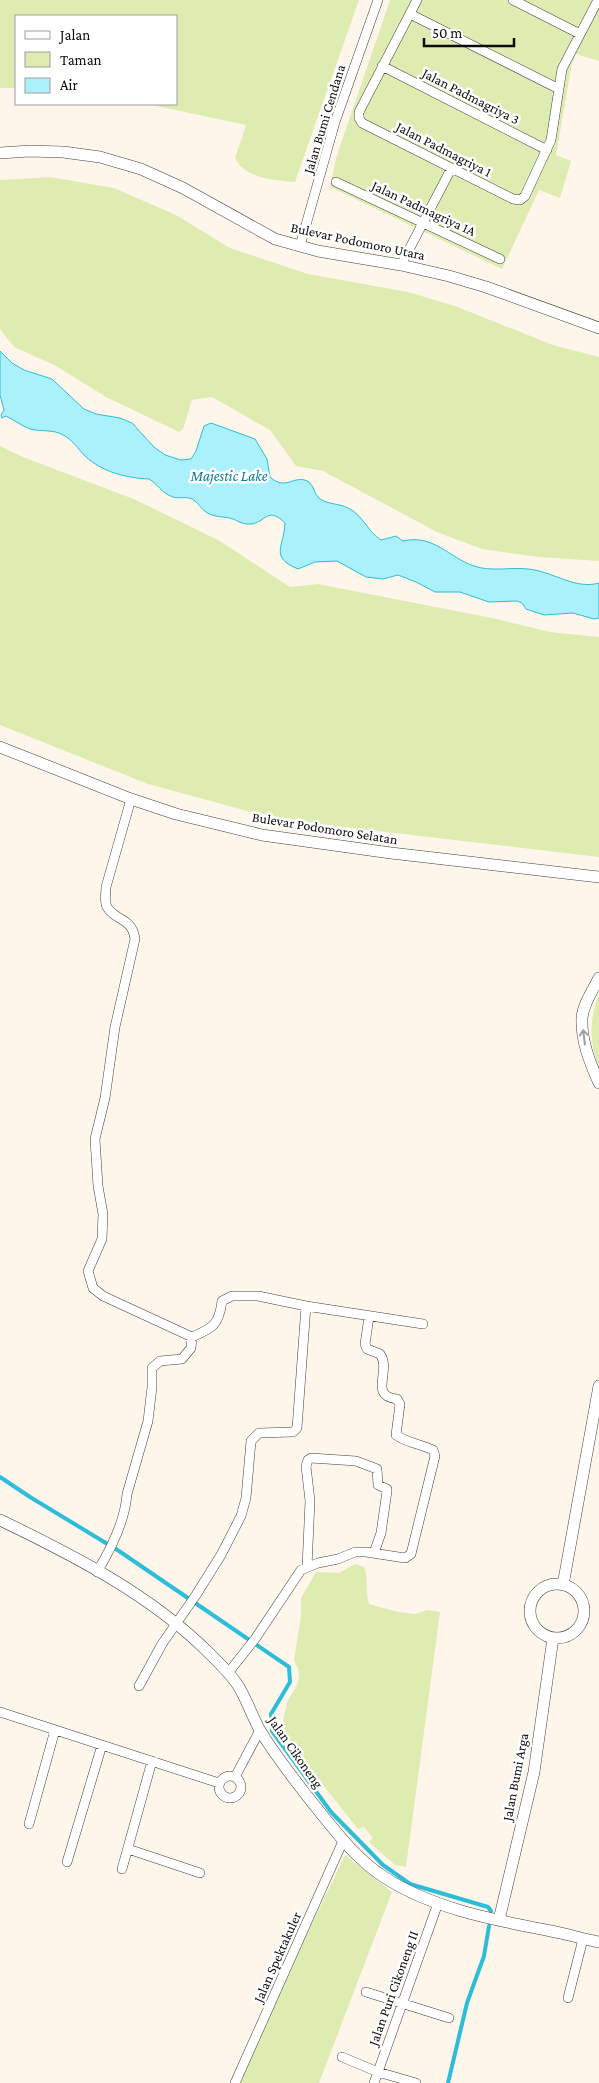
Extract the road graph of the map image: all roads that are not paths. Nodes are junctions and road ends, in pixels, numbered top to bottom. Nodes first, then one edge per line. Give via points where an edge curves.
1 (378, 0) edge
2 (417, 0) edge
3 (513, 0) edge
4 (598, 0) edge
5 (410, 14) junction
6 (580, 34) junction
7 (382, 66) junction
8 (559, 89) junction
9 (548, 150) junction
10 (0, 153) edge
11 (451, 168) junction
12 (336, 182) dead end
13 (423, 223) junction
14 (300, 246) junction
15 (500, 259) dead end
16 (400, 265) junction
17 (599, 328) edge
18 (0, 747) edge
19 (131, 799) junction
20 (599, 877) edge
21 (599, 978) edge
22 (599, 1083) edge
23 (306, 1306) junction
24 (369, 1316) junction
25 (423, 1324) dead end
26 (192, 1337) junction
27 (599, 1386) edge
28 (0, 1520) edge
29 (374, 1553) junction
30 (307, 1567) junction
31 (97, 1572) junction
32 (563, 1585) junction
33 (176, 1622) junction
34 (553, 1638) junction
35 (228, 1673) junction
36 (139, 1686) dead end
37 (1, 1714) edge
38 (55, 1730) junction
39 (260, 1730) junction
40 (102, 1745) junction
41 (152, 1762) junction
42 (236, 1777) junction
43 (219, 1783) junction
44 (29, 1824) dead end
45 (343, 1841) junction
46 (128, 1849) junction
47 (67, 1862) dead end
48 (122, 1869) dead end
49 (200, 1873) dead end
50 (438, 1903) junction
51 (499, 1920) junction
52 (583, 1939) junction
53 (599, 1942) edge
54 (366, 1992) dead end
55 (568, 1998) dead end
56 (402, 2003) junction
57 (448, 2018) dead end
58 (342, 2057) dead end
59 (378, 2072) junction
60 (235, 2083) edge
61 (374, 2083) edge
62 (416, 2083) edge

1 - 14 street, Jalan Bumi Cendana via 335,122
2 - 5 street
3 - 6 street
4 - 6 street
5 - 7 street
5 - 8 street
6 - 8 street via 562,69
7 - 9 street, Jalan Padmagriya 3
7 - 11 street, Jalan Padmagriya 1 via 359,118
8 - 9 street
9 - 11 street, Jalan Padmagriya 1 via 520,200
10 - 14 street, Bulevar Podomoro Utara via 63,152 100,157 141,168 262,232
11 - 13 street
12 - 13 street, Jalan Padmagriya 1A
13 - 15 street, Jalan Padmagriya 1A
13 - 16 street
14 - 16 street, Bulevar Podomoro Utara
16 - 17 street, Bulevar Podomoro Utara via 486,286
18 - 19 street, Bulevar Podomoro Selatan
19 - 20 street, Bulevar Podomoro Selatan via 176,814 300,842
19 - 26 street via 106,887 107,908 128,923 134,938 95,1139 103,1214 102,1239 88,1271 93,1288 103,1296
22 -> 21 street via 584,1042 582,1017
23 - 24 street
23 - 26 street via 258,1296 232,1296 222,1301 220,1316 213,1328
23 - 33 street via 297,1428 293,1432 259,1433 251,1441 246,1498 241,1516 221,1555
24 - 25 street
24 - 29 street via 367,1349 380,1354 385,1364 382,1393 397,1399 400,1404 396,1435 426,1446 433,1450 435,1456 410,1557
26 - 31 street via 191,1348 182,1359 160,1361 152,1368 148,1420 113,1545
27 - 32 street
28 - 31 street, Jalan Cikoneng
29 - 30 street via 355,1552
29 - 30 street via 381,1533 387,1492 378,1485 377,1469 356,1461 311,1458 306,1466 310,1501
30 - 35 street via 301,1570
31 - 33 street, Jalan Cikoneng
32 - 34 street via 582,1600 584,1617 575,1632 567,1637
32 - 34 street via 542,1589 531,1603 535,1628
33 - 35 street, Jalan Cikoneng
33 - 36 street
34 - 51 street, Jalan Bumi Arga via 534,1772
35 - 39 street, Jalan Cikoneng via 244,1696
37 - 38 street
38 - 40 street
38 - 44 street
39 - 42 street
39 - 45 street, Jalan Cikoneng
40 - 41 street
40 - 47 street
41 - 43 street
41 - 46 street
42 - 43 street via 226,1776
42 - 43 street via 241,1790 234,1797 224,1796 218,1788
45 - 50 street, Jalan Cikoneng via 383,1877
45 - 60 street, Jalan Spektakuler
46 - 48 street
46 - 49 street
50 - 51 street, Jalan Cikoneng
50 - 56 street, Jalan Puri Cikoneng II
51 - 52 street, Jalan Cikoneng
52 - 53 street, Jalan Cikoneng
52 - 55 street
54 - 56 street
56 - 57 street
56 - 59 street, Jalan Puri Cikoneng II
58 - 59 street
59 - 61 street, Jalan Puri Cikoneng II
59 - 62 street

